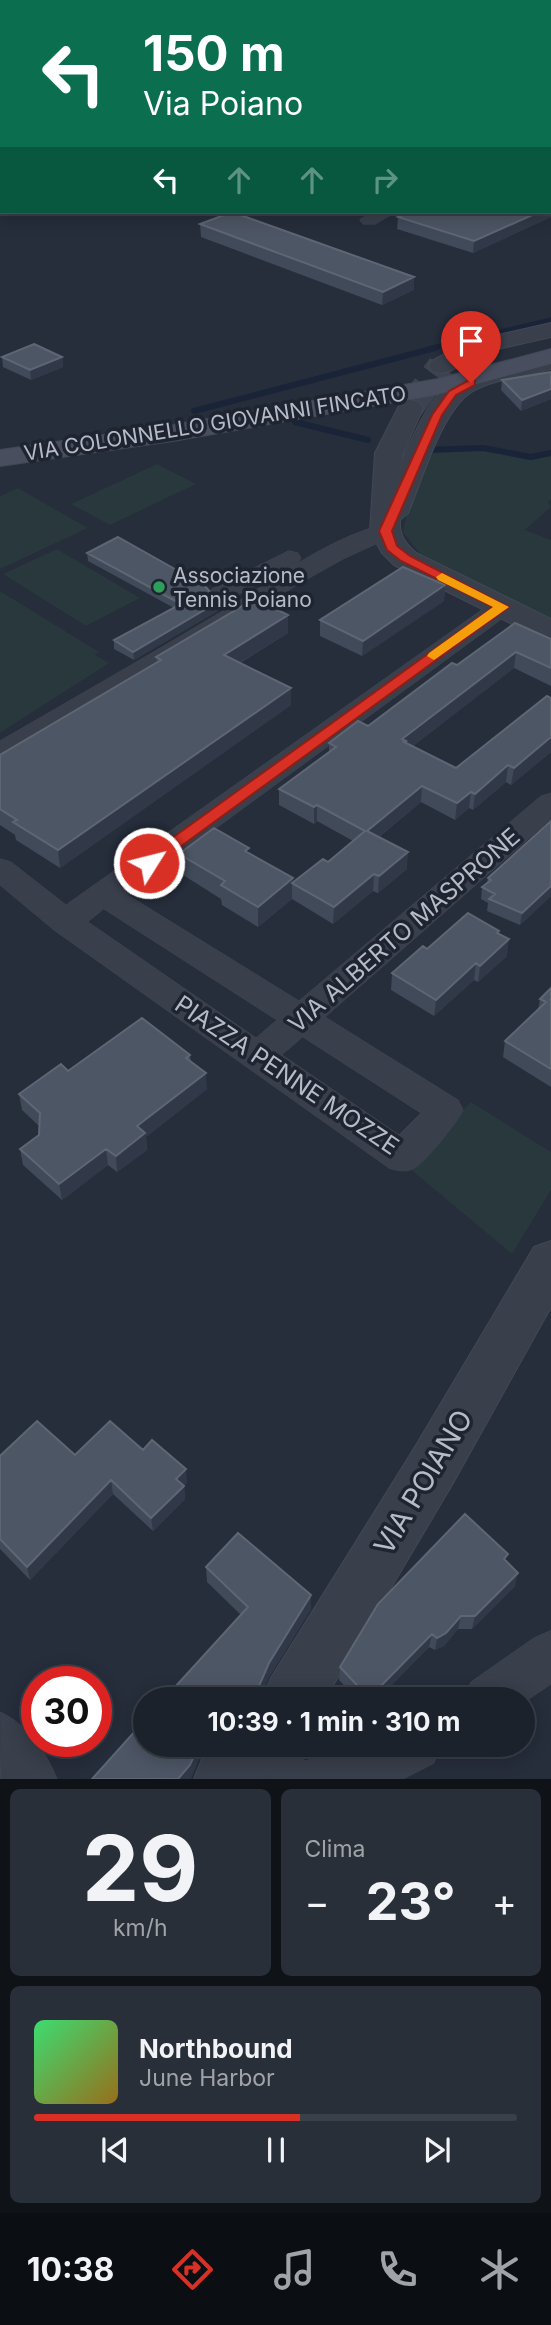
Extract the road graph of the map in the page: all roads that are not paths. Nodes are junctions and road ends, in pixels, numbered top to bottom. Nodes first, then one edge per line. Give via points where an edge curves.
1 (382, 214) edge
2 (369, 220) dead end
3 (551, 330) edge
4 (551, 350) edge
5 (551, 358) edge
6 (440, 366) tunnel mouth
7 (410, 408) tunnel mouth
8 (0, 445) edge
9 (0, 458) edge
10 (386, 531) junction
11 (221, 594) edge
12 (502, 607) junction
13 (551, 631) edge
14 (0, 753) edge
15 (551, 803) edge
16 (0, 869) edge
17 (105, 895) junction
18 (65, 922) junction
19 (302, 1018) junction
20 (257, 1056) junction
21 (551, 1262) edge
22 (551, 1655) edge
23 (299, 1687) edge
24 (505, 1687) edge
25 (0, 1737) edge
26 (393, 1757) edge
27 (32, 1779) edge
28 (322, 1779) edge

1 - 2 street
3 - 6 street via 476,347
4 - 8 main road via 409,386 233,415
5 - 9 main road, VIA COLONNELLO GIOVANNI FINCATO via 440,386
5 - 10 street via 453,393 437,415
7 - 10 street via 389,453
10 - 11 street via 354,529 317,543
10 - 12 street via 392,547 405,559
10 - 14 street via 289,579
12 - 13 street
12 - 17 street
15 - 19 street, VIA ALBERTO MASPRONE
16 - 18 street, PIAZZA PENNE MOZZE
17 - 18 street
17 - 19 street, PIAZZA PENNE MOZZE
18 - 20 street, PIAZZA PENNE MOZZE
19 - 20 street, VIA ALBERTO MASPRONE
19 - 20 street, PIAZZA PENNE MOZZE via 445,1110 402,1157
21 - 23 street, VIA POIANO
22 - 24 street
25 - 27 street
26 - 28 street via 369,1770

